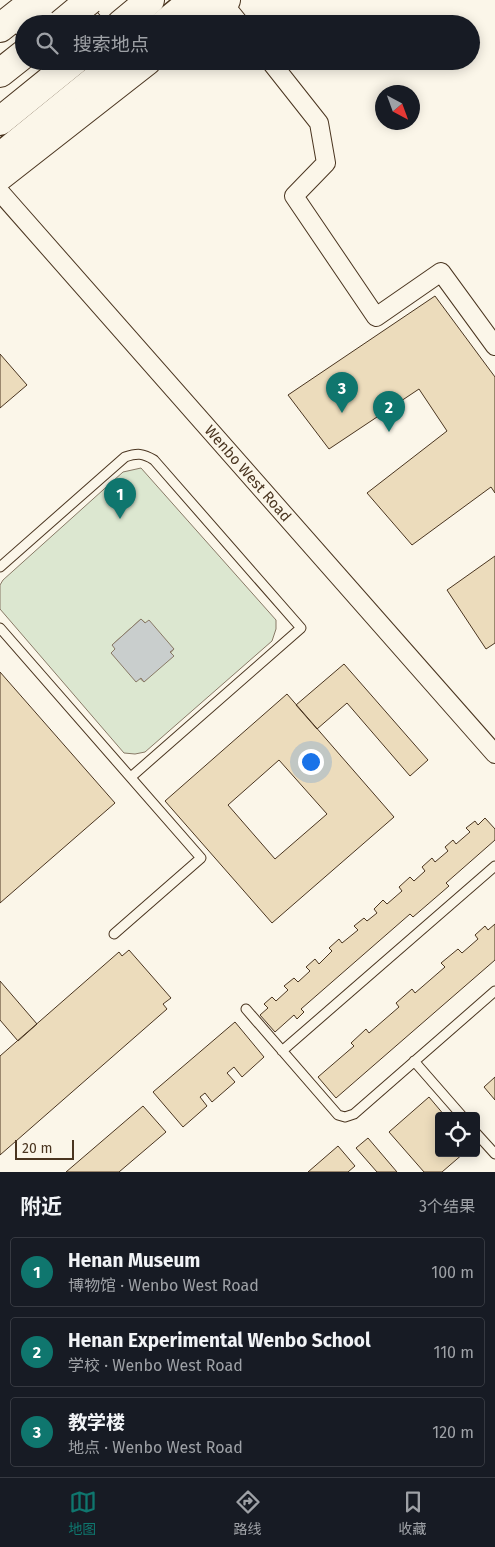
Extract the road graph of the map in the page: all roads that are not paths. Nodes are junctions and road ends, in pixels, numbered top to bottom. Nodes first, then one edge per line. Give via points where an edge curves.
1 (35, 0) edge
2 (54, 0) edge
3 (74, 0) edge
4 (90, 0) edge
5 (150, 0) edge
6 (192, 0) edge
7 (224, 1) edge
8 (16, 15) edge
9 (35, 15) edge
10 (72, 15) edge
11 (87, 15) edge
12 (132, 15) edge
13 (173, 15) edge
14 (206, 15) edge
15 (234, 15) edge
16 (15, 16) edge
17 (0, 28) edge
18 (15, 31) edge
19 (0, 43) edge
20 (15, 61) edge
21 (63, 70) edge
22 (105, 70) edge
23 (135, 70) edge
24 (277, 70) edge
25 (0, 73) edge
26 (0, 121) edge
27 (0, 155) edge
28 (0, 176) edge
29 (0, 192) edge
30 (495, 346) edge
31 (0, 567) edge
32 (0, 628) edge
33 (495, 754) edge
34 (131, 777) junction
35 (495, 866) edge
36 (114, 934) dead end
37 (495, 991) edge
38 (246, 1009) dead end
39 (282, 1051) junction
40 (414, 1061) junction
41 (459, 1112) edge
42 (480, 1137) edge
43 (495, 1154) edge

1 - 8 highway
2 - 9 street
3 - 11 street
4 - 10 highway, bridge
5 - 12 highway
6 - 13 street
7 - 14 highway
7 - 15 street
16 - 17 highway
18 - 19 street
20 - 25 highway
21 - 26 highway
22 - 27 street
23 - 28 highway
24 - 30 street via 319,123 326,163 294,196 376,317 440,272
29 - 33 street, Wenbo West Road
31 - 34 lane via 125,457 144,454 154,460 301,628
32 - 34 lane
34 - 36 lane via 201,858
35 - 39 lane
37 - 40 lane
38 - 39 lane
39 - 40 lane via 338,1115 345,1117 354,1114
40 - 41 lane
42 - 43 lane

